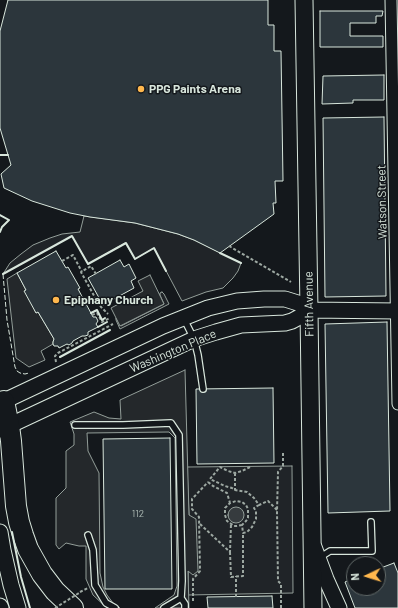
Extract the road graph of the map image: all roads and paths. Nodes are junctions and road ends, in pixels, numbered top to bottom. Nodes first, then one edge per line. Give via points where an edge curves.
1 (304, 0) edge
2 (391, 0) edge
3 (229, 246) dead end
4 (62, 261) dead end
5 (82, 272) junction
6 (96, 274) dead end
7 (291, 282) dead end
8 (310, 310) junction
9 (397, 311) edge
10 (108, 314) dead end
11 (92, 315) dead end
12 (183, 317) junction
13 (110, 318) dead end
14 (114, 324) dead end
15 (194, 339) junction
16 (56, 362) dead end
17 (203, 389) dead end
18 (1, 398) edge
19 (398, 404) edge
20 (75, 425) dead end
21 (5, 428) edge
22 (283, 454) dead end
23 (250, 467) dead end
24 (235, 473) junction
25 (210, 479) junction
26 (208, 482) junction
27 (235, 490) junction
28 (230, 502) junction
29 (260, 505) junction
30 (277, 511) junction
31 (371, 522) dead end
32 (200, 524) junction
33 (231, 524) junction
34 (242, 525) junction
35 (0, 532) edge
36 (243, 533) junction
37 (88, 535) dead end
38 (312, 543) junction
39 (230, 552) junction
40 (318, 559) junction
41 (236, 576) junction
42 (236, 597) dead end
43 (181, 598) junction
44 (76, 599) edge
45 (193, 602) dead end
46 (18, 608) edge
47 (55, 608) edge
48 (116, 608) edge
49 (164, 608) edge
50 (185, 608) edge
51 (281, 608) edge
52 (313, 608) edge
53 (339, 608) edge

1 - 8 main road, Fifth Avenue
2 - 9 street, Watson Street
3 - 7 path
4 - 5 path via 73,255
5 - 6 path via 91,266
5 - 10 path via 98,303
8 - 9 main road
8 - 12 main road via 285,299 264,299 237,301
8 - 15 main road, Washington Place via 285,323 241,326
8 - 38 main road, Fifth Avenue
9 - 19 street, Watson Street
11 - 13 path via 96,313 102,322
12 - 15 lane
12 - 18 main road
14 - 16 path via 58,353 55,356
15 - 17 lane
15 - 21 main road, Washington Place
18 - 21 highway
20 - 43 lane via 171,423 179,434
21 - 44 highway via 22,535 42,574 55,591
22 - 30 path via 283,466 278,472
23 - 24 path
24 - 25 path via 220,468
24 - 27 path
25 - 26 path
25 - 27 path
26 - 28 path via 227,493
26 - 32 path via 192,499 192,509 199,517
27 - 29 path via 247,492
28 - 33 path via 225,508 225,515
28 - 34 path via 242,502 246,505 248,515
29 - 30 path via 268,501
29 - 36 path via 254,508 256,519 252,526
30 - 51 path
31 - 40 lane via 372,551 330,551
32 - 39 path
32 - 45 path via 200,572 193,579
33 - 34 path
33 - 39 path
34 - 36 path
35 - 46 main road
36 - 41 path via 243,576
37 - 48 lane via 93,550 95,585 106,603
38 - 40 main road
38 - 52 main road, Fifth Avenue
39 - 41 path via 231,576
40 - 53 main road
41 - 42 path
43 - 49 lane
43 - 50 lane
44 - 47 path, bridge

